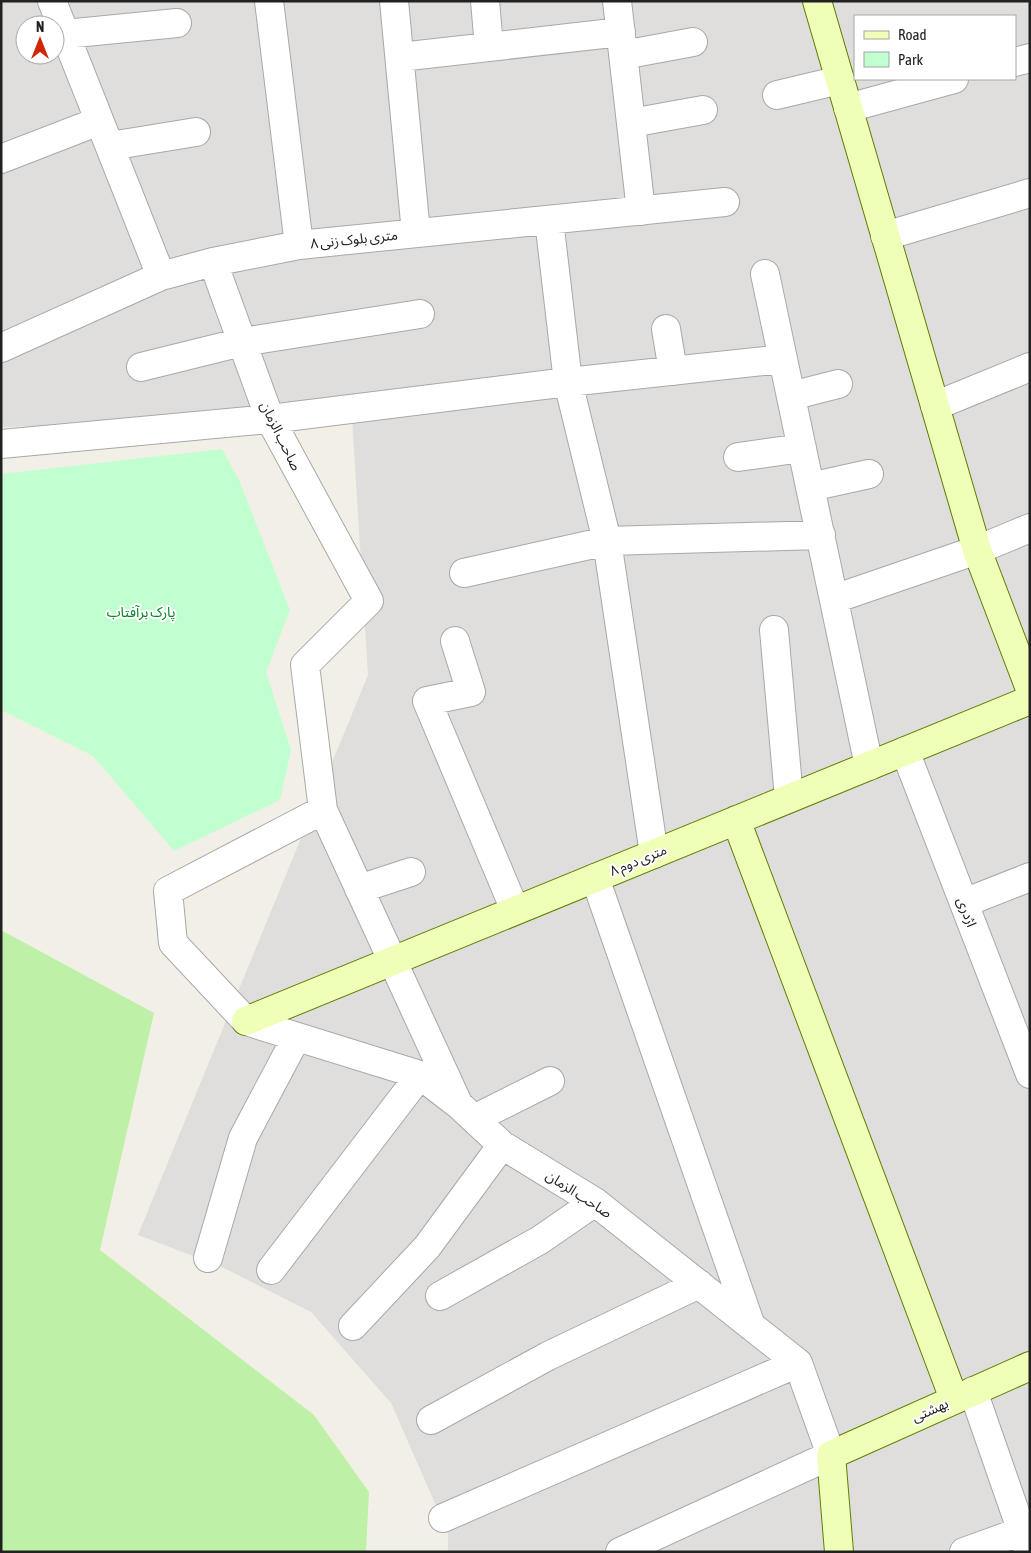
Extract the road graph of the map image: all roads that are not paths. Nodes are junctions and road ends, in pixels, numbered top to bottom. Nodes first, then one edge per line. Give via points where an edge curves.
1 (52, 1) edge
2 (269, 1) edge
3 (394, 1) edge
4 (485, 1) edge
5 (617, 1) edge
6 (817, 1) edge
7 (58, 15) edge
8 (177, 23) dead end
9 (65, 34) joint
10 (693, 42) dead end
11 (622, 44) junction
12 (489, 47) junction
13 (400, 57) junction
14 (1030, 58) edge
15 (1016, 62) edge
16 (840, 80) junction
17 (950, 80) edge
18 (777, 96) dead end
19 (848, 108) junction
20 (703, 110) dead end
21 (99, 121) junction
22 (631, 123) junction
23 (196, 132) dead end
24 (110, 146) junction
25 (1, 159) edge
26 (1030, 193) edge
27 (725, 202) dead end
28 (641, 211) junction
29 (549, 220) junction
30 (416, 233) junction
31 (885, 236) junction
32 (299, 245) junction
33 (213, 262) junction
34 (765, 274) dead end
35 (161, 276) junction
36 (420, 314) dead end
37 (666, 329) dead end
38 (242, 342) junction
39 (2, 345) edge
40 (783, 359) junction
41 (141, 367) dead end
42 (1030, 367) edge
43 (673, 371) junction
44 (568, 382) junction
45 (838, 384) dead end
46 (791, 396) junction
47 (935, 406) junction
48 (270, 419) junction
49 (1, 444) edge
50 (802, 448) junction
51 (738, 457) dead end
52 (869, 474) dead end
53 (810, 487) junction
54 (1030, 528) edge
55 (821, 535) junction
56 (606, 541) junction
57 (976, 550) junction
58 (464, 573) dead end
59 (834, 599) junction
60 (774, 630) dead end
61 (455, 641) dead end
62 (1030, 689) edge
63 (1030, 700) edge
64 (905, 751) junction
65 (869, 766) junction
66 (789, 798) junction
67 (323, 810) junction
68 (736, 820) junction
69 (654, 854) junction
70 (411, 872) dead end
71 (1030, 877) edge
72 (594, 878) junction
73 (359, 889) junction
74 (964, 903) junction
75 (515, 910) junction
76 (392, 961) junction
77 (246, 1021) junction
78 (1023, 1036) edge
79 (296, 1038) junction
80 (1030, 1074) edge
81 (420, 1076) junction
82 (550, 1081) dead end
83 (466, 1112) junction
84 (502, 1145) junction
85 (595, 1202) junction
86 (208, 1258) dead end
87 (271, 1270) dead end
88 (699, 1284) junction
89 (440, 1296) dead end
90 (353, 1326) dead end
91 (751, 1326) junction
92 (798, 1363) junction
93 (1030, 1366) edge
94 (964, 1395) junction
95 (431, 1420) dead end
96 (831, 1455) junction
97 (443, 1518) dead end
98 (1027, 1537) edge
99 (620, 1552) edge
100 (839, 1552) edge
101 (964, 1552) edge

1 - 7 street
2 - 32 street
3 - 13 street
4 - 12 street
5 - 11 street
6 - 16 street
8 - 9 street
9 - 21 street
10 - 11 street
11 - 12 street
11 - 22 street
12 - 13 street
13 - 30 street
14 - 15 street
16 - 18 street
16 - 19 street
17 - 19 street
19 - 31 street
20 - 22 street
21 - 24 street
21 - 25 street
22 - 28 street
23 - 24 street
24 - 35 street
26 - 31 street
27 - 28 street, ۸ متری بلوک زنی
28 - 29 street, ۸ متری بلوک زنی
29 - 30 street, ۸ متری بلوک زنی
29 - 44 street
30 - 32 street, ۸ متری بلوک زنی
31 - 47 street
32 - 33 street, ۸ متری بلوک زنی
33 - 35 street, ۸ متری بلوک زنی
33 - 38 street, صاحب الزمان
34 - 40 street
35 - 39 street, ۸ متری بلوک زنی
36 - 38 street
37 - 43 street
38 - 41 street
38 - 48 street, صاحب الزمان
40 - 43 street
40 - 46 street
42 - 47 street
43 - 44 street
44 - 48 street
44 - 56 street
45 - 46 street
46 - 50 street
47 - 57 street
48 - 49 street
48 - 67 street, صاحب الزمان via 369,601 305,665
50 - 51 street
50 - 53 street
52 - 53 street
53 - 55 street
54 - 57 street
55 - 56 street
55 - 59 street
56 - 58 street
56 - 69 street
57 - 59 street
57 - 62 street
59 - 65 street
60 - 66 street
61 - 75 street via 471,692 427,701
63 - 64 street, ۸ متری دوم
64 - 65 street, ۸ متری دوم
64 - 74 street, اژدری
65 - 66 street, ۸ متری دوم
66 - 68 street, ۸ متری دوم
67 - 73 street
67 - 77 street via 168,891 173,943
68 - 69 street, ۸ متری دوم
68 - 94 street
69 - 72 street, ۸ متری دوم
70 - 73 street
71 - 74 street
72 - 75 street, ۸ متری دوم
72 - 91 street
73 - 76 street
74 - 78 street, اژدری
75 - 76 street, ۸ متری دوم
76 - 77 street, ۸ متری دوم
76 - 83 street
77 - 79 street
78 - 80 street, اژدری
79 - 81 street
79 - 86 street via 243,1138
81 - 83 street, صاحب الزمان
81 - 87 street
82 - 83 street
83 - 84 street, صاحب الزمان
84 - 85 street, صاحب الزمان
84 - 90 street via 427,1247
85 - 88 street, صاحب الزمان
85 - 89 street via 540,1240
88 - 91 street, صاحب الزمان
88 - 95 street via 548,1356
91 - 92 street
92 - 96 street
92 - 97 street
93 - 94 street, بهشتی
94 - 96 street, بهشتی
94 - 98 street
96 - 99 street
96 - 100 street
98 - 101 street

